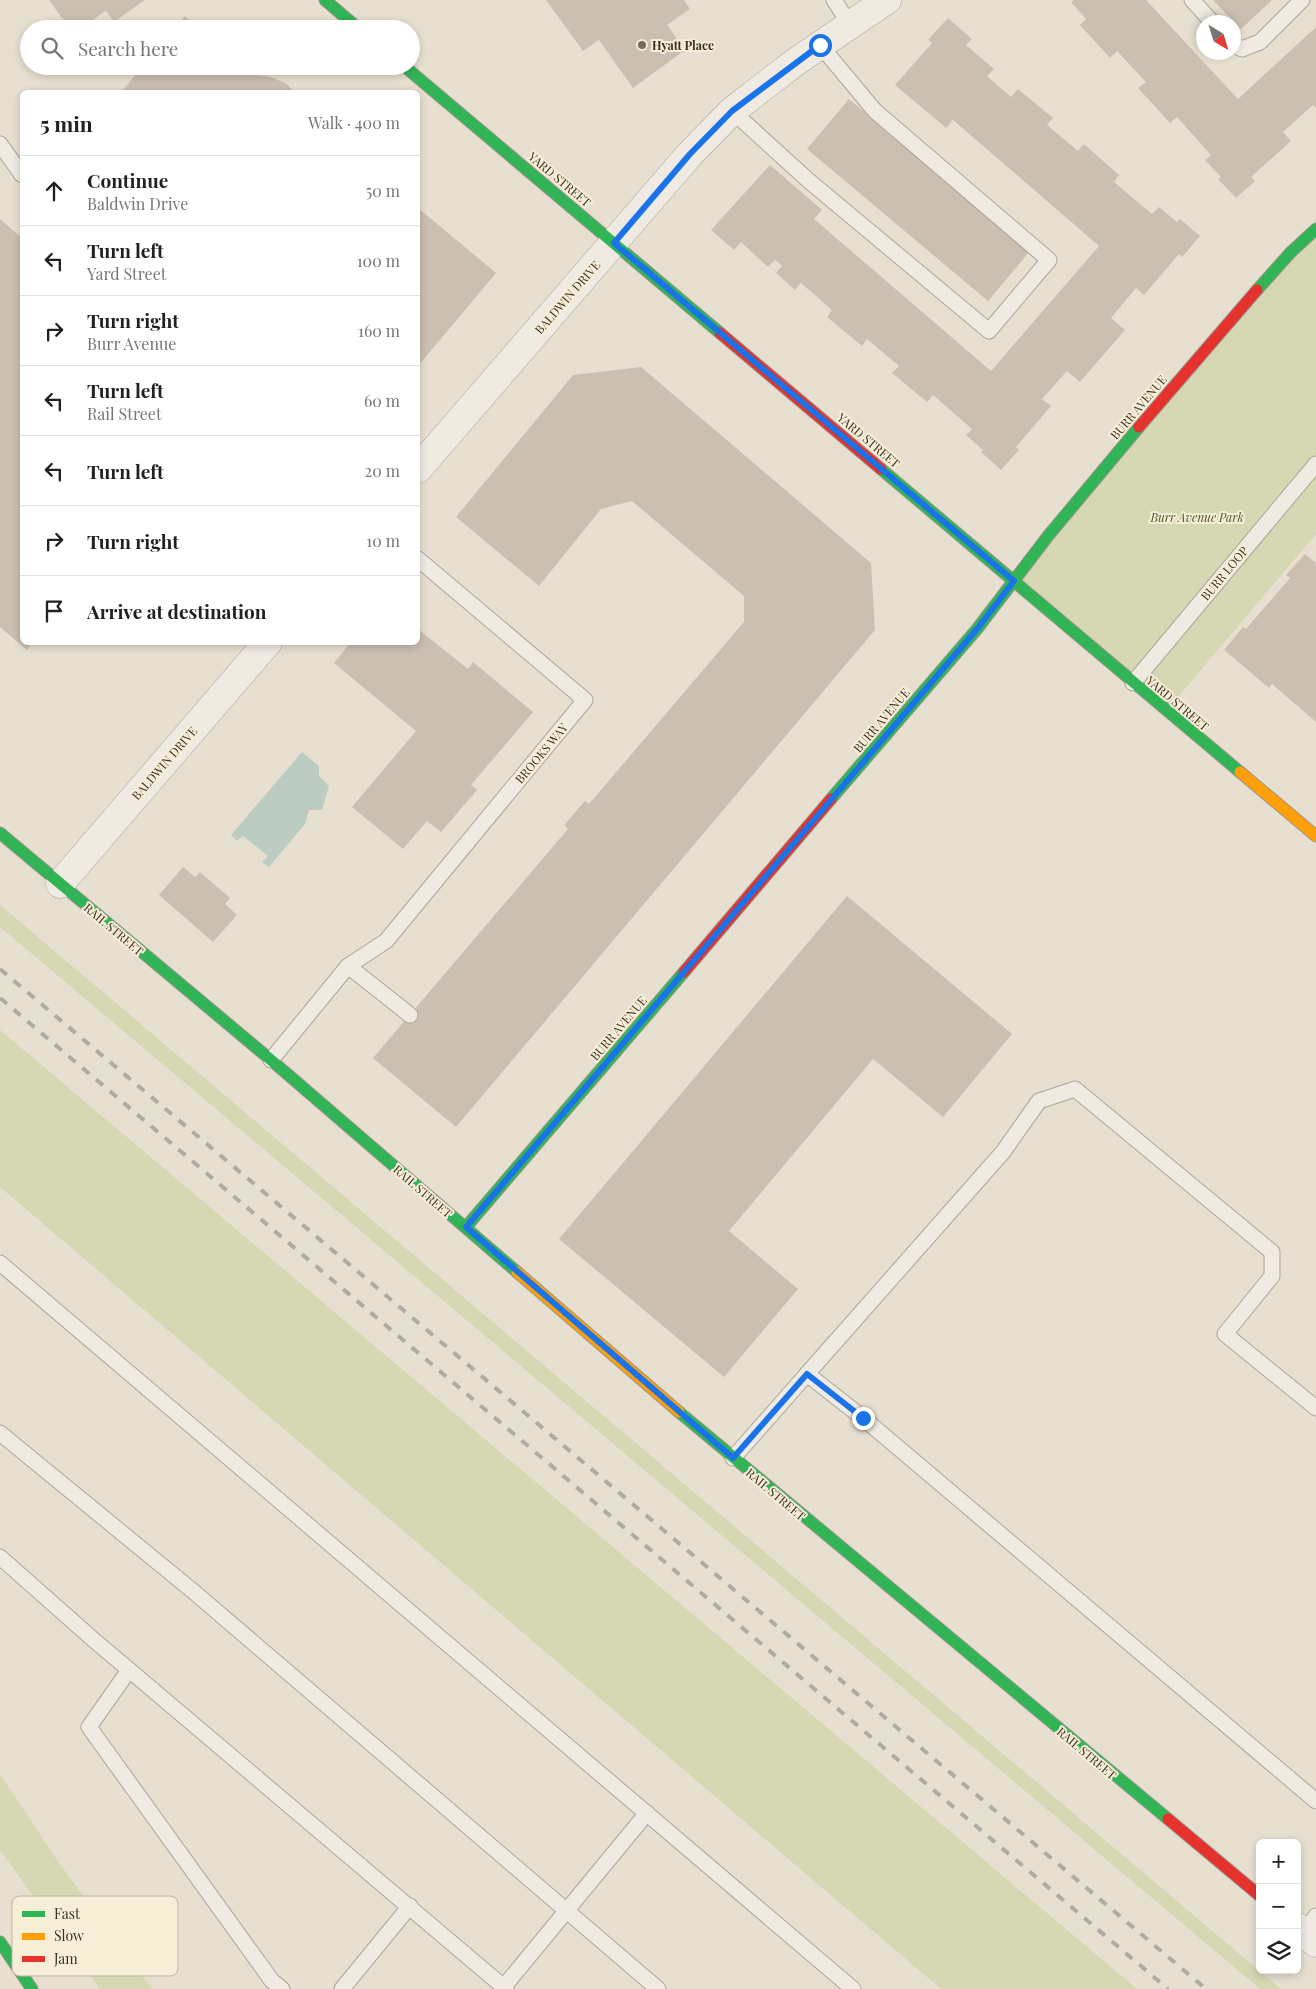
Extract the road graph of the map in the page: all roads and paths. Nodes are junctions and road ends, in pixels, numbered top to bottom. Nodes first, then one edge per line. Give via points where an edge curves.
1 (325, 0) edge
2 (834, 0) edge
3 (887, 0) edge
4 (1192, 0) edge
5 (1302, 0) edge
6 (1206, 15) edge
7 (348, 20) edge
8 (850, 25) junction
9 (820, 45) junction
10 (1241, 48) edge
11 (415, 75) edge
12 (732, 111) junction
13 (0, 144) edge
14 (20, 172) edge
15 (1316, 229) edge
16 (614, 243) junction
17 (1316, 464) edge
18 (420, 467) edge
19 (420, 561) edge
20 (1014, 581) junction
21 (265, 645) edge
22 (1133, 683) junction
23 (0, 833) edge
24 (1316, 836) edge
25 (60, 884) junction
26 (348, 966) junction
27 (410, 1015) dead end
28 (271, 1060) junction
29 (466, 1227) junction
30 (0, 1263) edge
31 (807, 1374) junction
32 (1316, 1408) edge
33 (0, 1433) edge
34 (733, 1458) junction
35 (0, 1557) edge
36 (129, 1670) junction
37 (1316, 1801) edge
38 (646, 1813) junction
39 (1256, 1893) edge
40 (410, 1906) junction
41 (566, 1912) junction
42 (0, 1942) edge
43 (12, 1960) edge
44 (23, 1976) edge
45 (504, 1988) edge
46 (32, 1989) edge
47 (282, 1989) edge
48 (342, 1989) edge
49 (658, 1989) edge
50 (853, 1989) edge

1 - 7 street
2 - 8 lane
3 - 8 street, BALDWIN DRIVE
4 - 6 lane
5 - 10 lane via 1260,42
8 - 9 street, BALDWIN DRIVE
9 - 12 street, BALDWIN DRIVE
9 - 12 lane via 875,111 1049,260 989,331 816,188
11 - 16 street, YARD STREET
12 - 16 street, BALDWIN DRIVE via 690,154
13 - 14 lane
15 - 20 street, BURR AVENUE via 1291,252 1192,364
16 - 18 street, BALDWIN DRIVE
16 - 20 street, YARD STREET
17 - 22 lane, BURR LOOP
19 - 26 lane, BROOKS WAY via 585,700 386,941
20 - 22 street, YARD STREET
20 - 29 street, BURR AVENUE
21 - 25 street, BALDWIN DRIVE
22 - 24 street, YARD STREET
23 - 25 street, RAIL STREET
25 - 28 street, RAIL STREET
26 - 27 lane
26 - 28 lane
28 - 29 street, RAIL STREET
29 - 34 street, RAIL STREET
30 - 38 lane
31 - 32 lane via 1002,1152 1039,1101 1075,1089 1272,1252 1272,1276 1225,1334
31 - 34 lane
31 - 37 lane
33 - 41 lane via 194,1592
34 - 39 street, RAIL STREET
35 - 36 lane
36 - 40 lane
36 - 47 lane via 89,1727 272,1981
38 - 41 lane
38 - 50 lane
40 - 45 lane
40 - 48 lane
41 - 45 lane
41 - 49 lane
42 - 43 street
44 - 46 street

